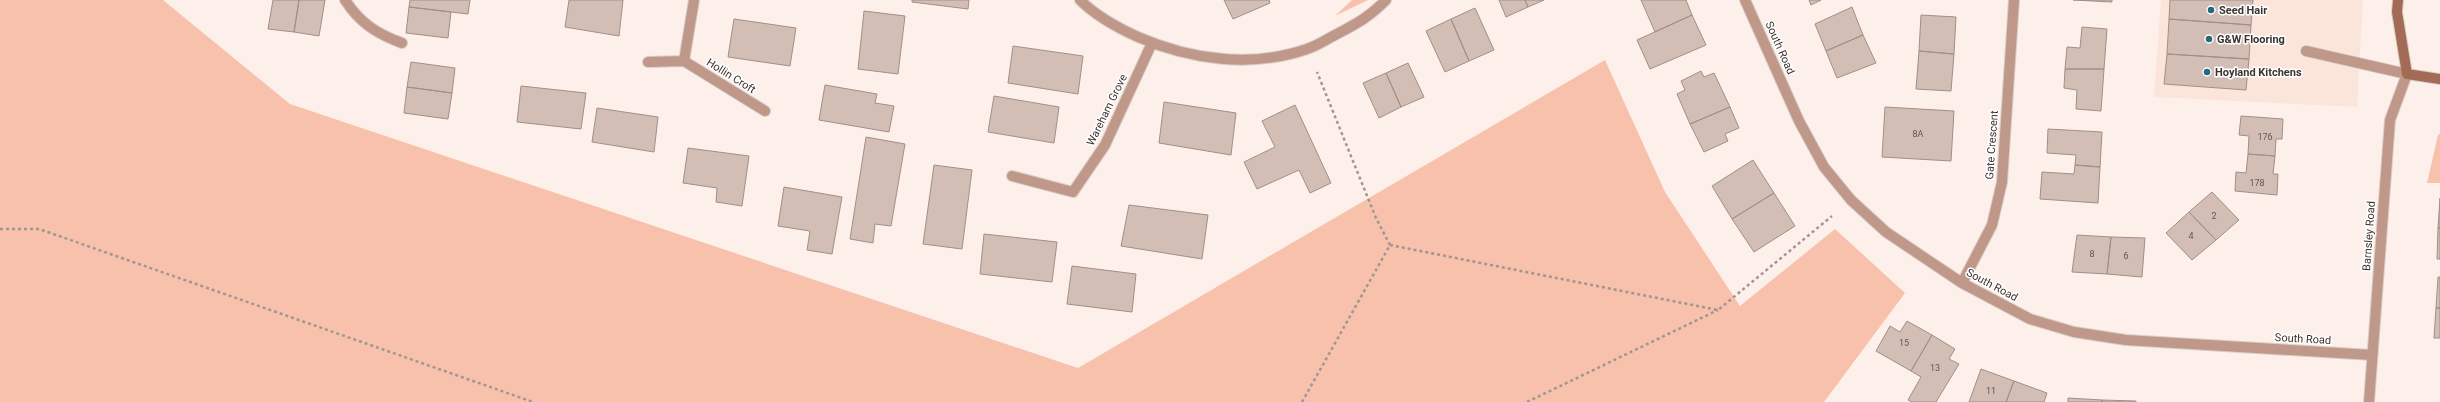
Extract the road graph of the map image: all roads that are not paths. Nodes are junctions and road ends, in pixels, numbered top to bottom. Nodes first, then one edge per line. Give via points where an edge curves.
1 (345, 0) edge
2 (694, 0) edge
3 (1080, 0) edge
4 (1386, 0) edge
5 (1745, 0) edge
6 (2014, 0) edge
7 (2398, 0) edge
8 (402, 43) dead end
9 (1152, 43) junction
10 (2306, 51) dead end
11 (684, 61) junction
12 (648, 62) dead end
13 (2407, 74) junction
14 (2440, 79) edge
15 (765, 111) dead end
16 (1012, 176) dead end
17 (1962, 283) junction
18 (2372, 355) junction
19 (2369, 402) edge

1 - 8 street via 365,25 383,36
2 - 11 street
3 - 9 street via 1121,29
4 - 9 street via 1369,17 1307,49 1254,60 1201,58
5 - 17 street, South Road via 1799,121 1824,167 1851,200 1886,232
6 - 17 street, Gate Crescent via 2002,182 1992,225
7 - 13 main road, Barnsley Road via 2397,12
9 - 16 street, Wareham Grove via 1105,145 1073,192
10 - 13 street
11 - 12 street
11 - 15 street, Hollin Croft
13 - 14 main road
13 - 18 street, Barnsley Road via 2390,120
17 - 18 street, South Road via 2030,319 2074,332 2126,340
18 - 19 street, Barnsley Road

